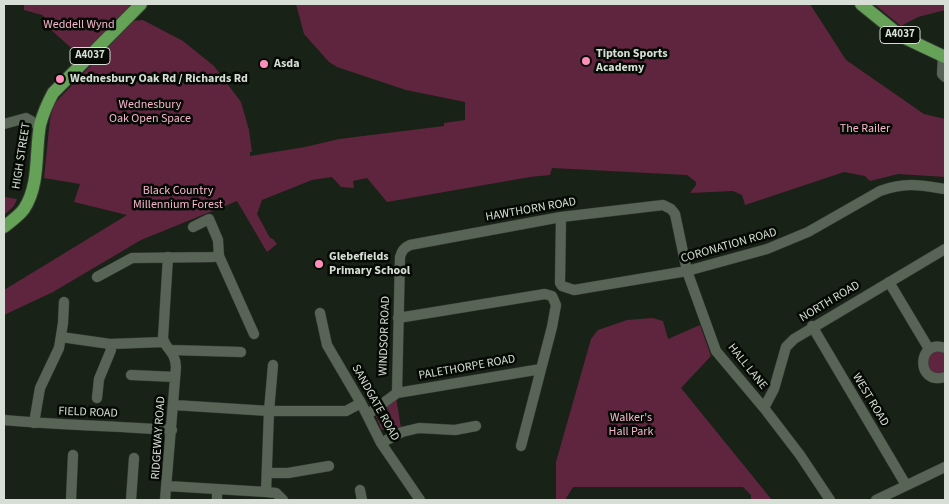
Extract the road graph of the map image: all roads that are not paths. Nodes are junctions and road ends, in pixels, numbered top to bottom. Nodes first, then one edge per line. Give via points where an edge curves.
1 (141, 4) edge
2 (861, 4) edge
3 (944, 56) edge
4 (945, 77) edge
5 (4, 124) edge
6 (40, 126) junction
7 (945, 189) edge
8 (666, 206) joint
9 (561, 217) junction
10 (193, 226) dead end
11 (4, 227) edge
12 (945, 249) edge
13 (402, 250) joint
14 (219, 256) junction
15 (168, 257) junction
16 (687, 272) junction
17 (97, 277) dead end
18 (889, 282) junction
19 (64, 302) dead end
20 (320, 313) dead end
21 (398, 318) junction
22 (812, 326) junction
23 (254, 334) dead end
24 (61, 337) junction
25 (110, 344) junction
26 (168, 346) junction
27 (945, 348) edge
28 (929, 349) junction
29 (241, 352) dead end
30 (273, 365) dead end
31 (541, 369) junction
32 (175, 377) junction
33 (945, 378) edge
34 (140, 387) dead end
35 (397, 393) junction
36 (97, 398) dead end
37 (361, 403) junction
38 (174, 404) junction
39 (764, 408) junction
40 (269, 411) junction
41 (367, 415) junction
42 (4, 420) edge
43 (34, 423) junction
44 (476, 426) dead end
45 (172, 430) junction
46 (382, 443) junction
47 (521, 446) dead end
48 (73, 455) dead end
49 (134, 458) dead end
50 (329, 466) dead end
51 (945, 467) edge
52 (267, 473) junction
53 (167, 486) junction
54 (906, 486) junction
55 (218, 489) junction
56 (266, 492) junction
57 (71, 500) edge
58 (131, 500) edge
59 (166, 500) edge
60 (217, 500) edge
61 (283, 500) edge
62 (420, 500) edge
63 (830, 500) edge
64 (876, 500) edge

1 - 6 main road, HIGH STREET / A4037 via 53,93
2 - 3 main road, A4037 via 907,39
3 - 4 street via 942,74
5 - 6 street via 26,118
6 - 11 main road, HIGH STREET / A4037 via 30,195 20,214
7 - 16 street, CORONATION ROAD via 913,184 880,191 786,242
8 - 9 street, HAWTHORN ROAD
8 - 16 street, HALL LANE via 675,214
9 - 13 street, HAWTHORN ROAD via 410,245
9 - 16 street, CORONATION ROAD via 560,283 566,288 574,290
10 - 14 street via 208,219 218,240
12 - 18 street, NORTH ROAD
13 - 21 street, WINDSOR ROAD
14 - 15 street
14 - 23 street
15 - 17 street via 132,258
15 - 26 street, RIDGEWAY ROAD via 163,329
16 - 39 street, HALL LANE via 716,351
18 - 22 street, NORTH ROAD
18 - 28 street
19 - 24 street
20 - 37 street, SANDGATE ROAD via 327,345
21 - 31 street via 545,294 552,296 556,305
21 - 35 street, WINDSOR ROAD
22 - 39 street, NORTH ROAD via 786,347 774,389
22 - 54 street, WEST ROAD
24 - 25 street
24 - 43 street via 40,388
25 - 26 street
25 - 36 street via 111,350 99,379
26 - 29 street
26 - 32 street, RIDGEWAY ROAD via 176,358
27 - 28 street
28 - 33 street via 922,364 925,372 931,377
30 - 40 street
31 - 35 street, PALETHORPE ROAD
31 - 47 street
32 - 34 street, RIDGEWAY ROAD via 135,375
32 - 38 street, RIDGEWAY ROAD
35 - 41 street
37 - 40 street via 346,411
37 - 41 street, SANDGATE ROAD
38 - 40 street
38 - 45 street, RIDGEWAY ROAD
39 - 63 street, HALL LANE
40 - 52 street
41 - 46 street, SANDGATE ROAD
42 - 43 street, FIELD ROAD
43 - 45 street, FIELD ROAD
44 - 46 street via 455,430 419,428 402,432
45 - 53 street, RIDGEWAY ROAD
46 - 62 street, SANDGATE ROAD
48 - 57 street
49 - 58 street
50 - 52 street
51 - 54 street
52 - 56 street
53 - 55 street
53 - 59 street, RIDGEWAY ROAD
54 - 64 street
55 - 56 street
55 - 60 street
56 - 61 street via 276,493

